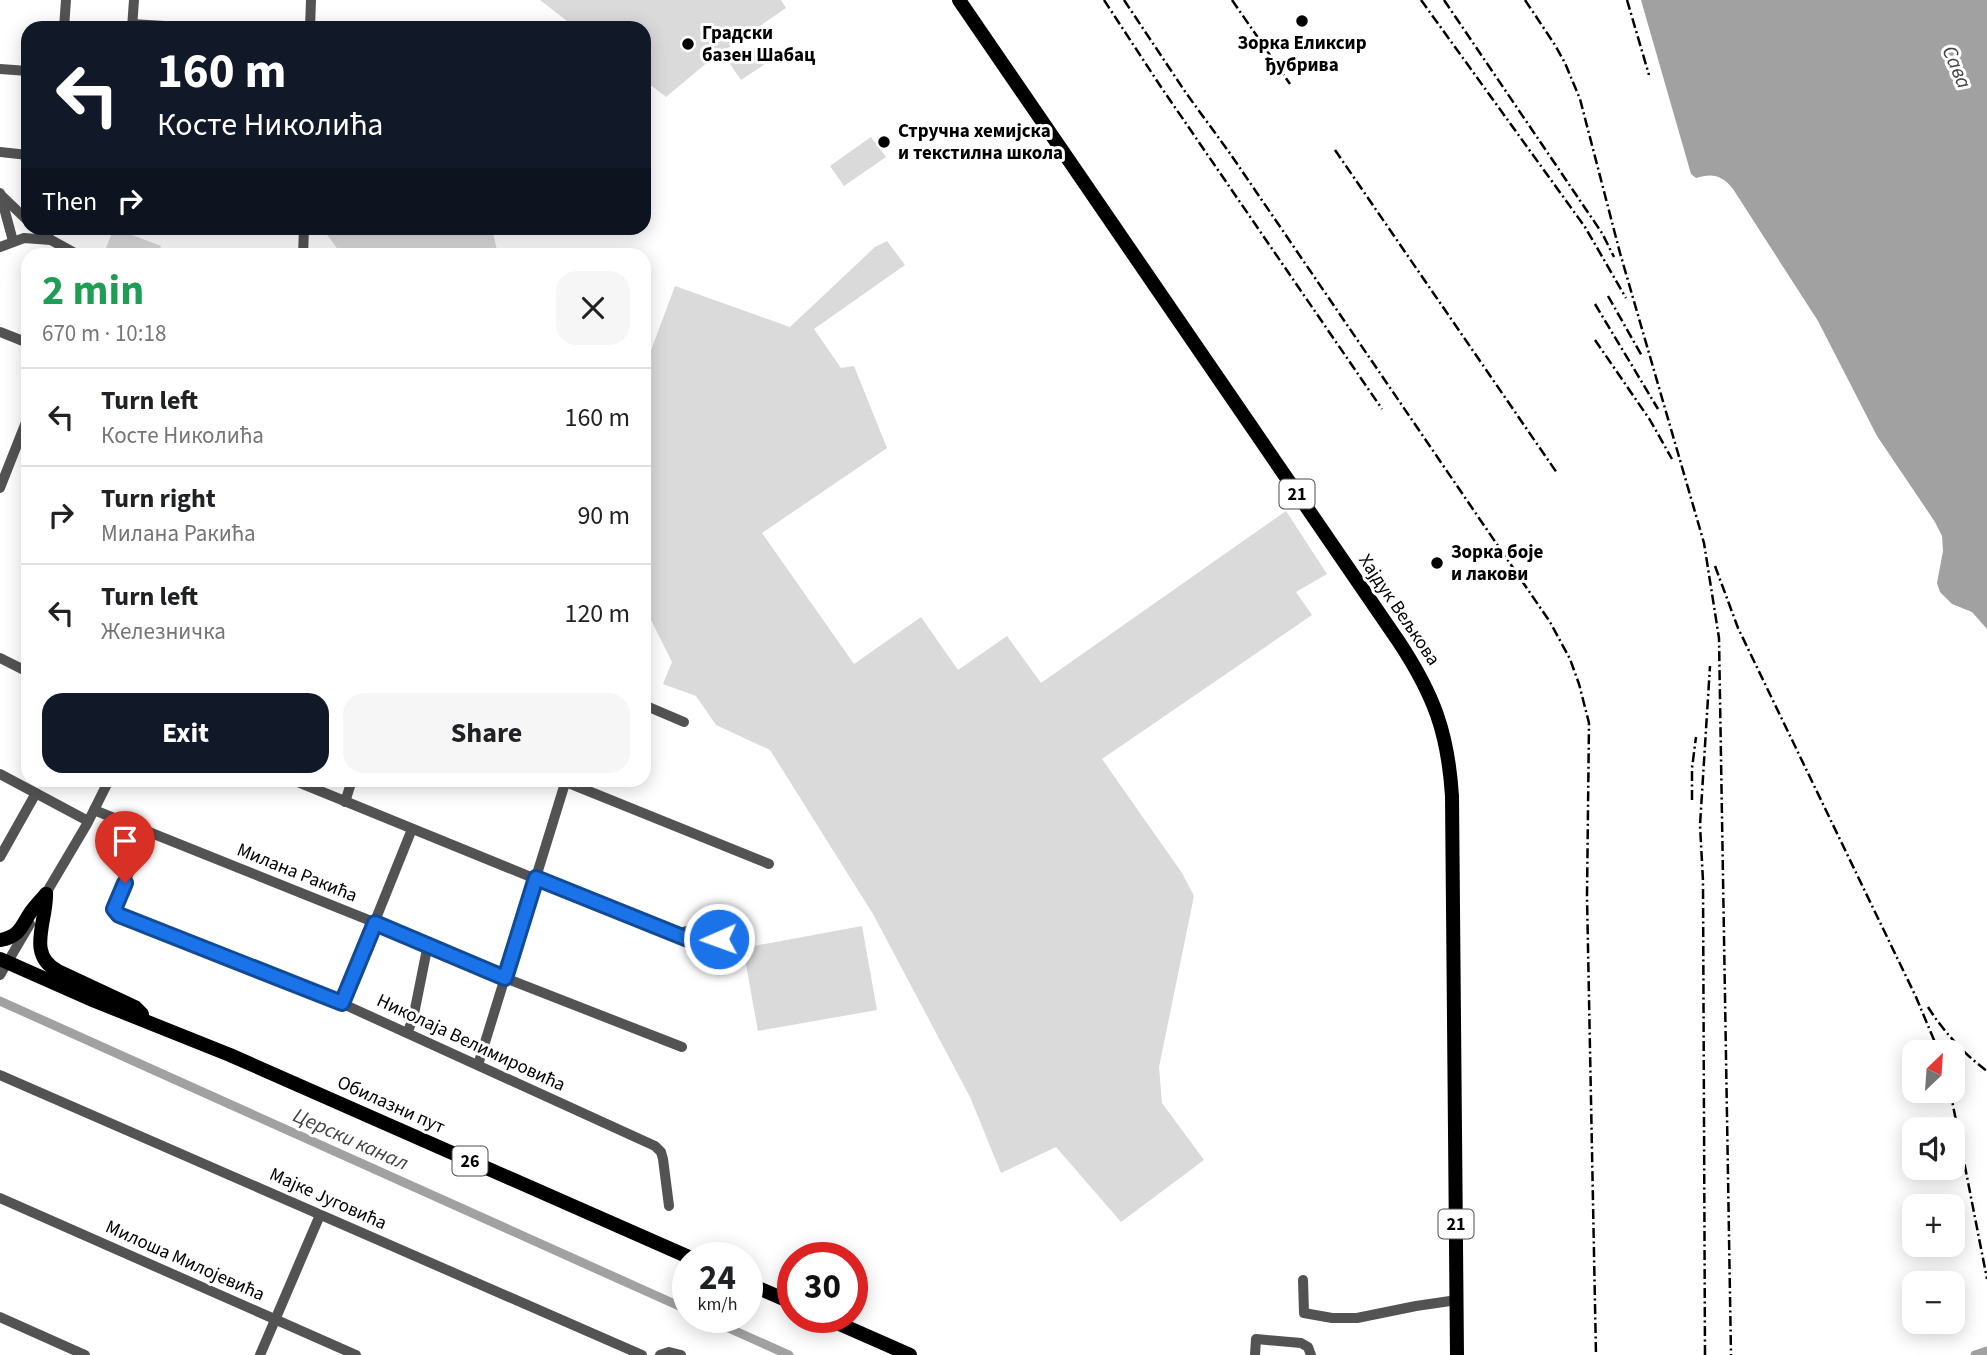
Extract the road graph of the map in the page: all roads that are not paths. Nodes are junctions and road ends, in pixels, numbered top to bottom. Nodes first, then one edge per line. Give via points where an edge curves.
1 (66, 0) edge
2 (134, 0) edge
3 (311, 0) edge
4 (959, 0) edge
5 (64, 21) edge
6 (132, 21) edge
7 (310, 21) edge
8 (0, 69) edge
9 (21, 70) edge
10 (0, 152) edge
11 (21, 154) edge
12 (0, 194) edge
13 (21, 214) edge
14 (45, 235) edge
15 (51, 240) junction
16 (13, 241) junction
17 (0, 247) edge
18 (66, 248) edge
19 (0, 332) edge
20 (21, 341) edge
21 (21, 435) edge
22 (0, 488) edge
23 (0, 658) edge
24 (21, 665) edge
25 (651, 708) edge
26 (684, 722) dead end
27 (0, 774) edge
28 (21, 785) edge
29 (25, 787) edge
30 (106, 787) edge
31 (310, 787) edge
32 (350, 787) edge
33 (562, 787) edge
34 (579, 787) edge
35 (36, 793) junction
36 (345, 802) junction
37 (94, 810) junction
38 (88, 821) junction
39 (412, 829) junction
40 (148, 831) junction
41 (0, 857) edge
42 (769, 864) dead end
43 (536, 878) junction
44 (46, 894) junction
45 (375, 923) junction
46 (674, 935) dead end
47 (0, 940) edge
48 (428, 944) junction
49 (4, 961) edge
50 (505, 978) junction
51 (342, 1003) junction
52 (142, 1014) junction
53 (407, 1033) junction
54 (682, 1047) dead end
55 (230, 1055) junction
56 (478, 1065) junction
57 (0, 1075) edge
58 (0, 1198) edge
59 (669, 1206) dead end
60 (320, 1215) junction
61 (672, 1250) edge
62 (1303, 1280) dead end
63 (1457, 1300) junction
64 (0, 1317) edge
65 (275, 1320) junction
66 (860, 1333) edge
67 (85, 1355) edge
68 (260, 1355) edge
69 (356, 1355) edge
70 (642, 1355) edge
71 (660, 1355) edge
72 (681, 1355) edge
73 (910, 1355) edge
74 (1255, 1355) edge
75 (1311, 1355) edge
76 (1457, 1355) edge

1 - 5 street
2 - 6 street
3 - 7 street
4 - 63 main road, Хајдук Вељкова / 21 via 1399,642 1434,705 1448,760 1452,807
8 - 9 street
10 - 11 street
12 - 13 street
12 - 16 street
14 - 15 street
15 - 16 street
15 - 18 street
16 - 17 street
19 - 20 street
21 - 22 street
23 - 24 street
25 - 26 street
27 - 28 street
29 - 35 street
30 - 37 street
31 - 36 street
32 - 36 street
33 - 43 street
34 - 42 street
35 - 38 street
35 - 41 street
36 - 39 street
37 - 38 street
37 - 40 street, Милана Ракића
38 - 44 street
39 - 43 street
39 - 45 street
40 - 45 street, Милана Ракића
40 - 51 street, Николаја Велимировића via 116,913
43 - 46 street
43 - 50 street
44 - 47 main road via 22,928 13,937
44 - 49 street
44 - 52 main road via 39,943 47,964
45 - 48 street, Милана Ракића
45 - 51 street
48 - 50 street, Милана Ракића
48 - 53 street
49 - 52 main road, Обилазни пут / 26
49 - 55 main road, Обилазни пут / 26
50 - 54 street, Милана Ракића
50 - 56 street
51 - 53 street, Николаја Велимировића
52 - 55 main road, Обилазни пут / 26
53 - 56 street, Николаја Велимировића
55 - 61 main road, Обилазни пут / 26
56 - 59 street, Николаја Велимировића via 659,1149
57 - 60 street, Мајке Југовића
58 - 65 street, Милоша Милојевића
60 - 65 street
60 - 70 street, Мајке Југовића
62 - 63 street via 1304,1313 1332,1318 1357,1318
63 - 76 main road, Хајдук Вељкова / 21
64 - 67 street
65 - 68 street
65 - 69 street, Милоша Милојевића
66 - 73 main road
71 - 72 street
74 - 75 street via 1256,1339 1301,1343

